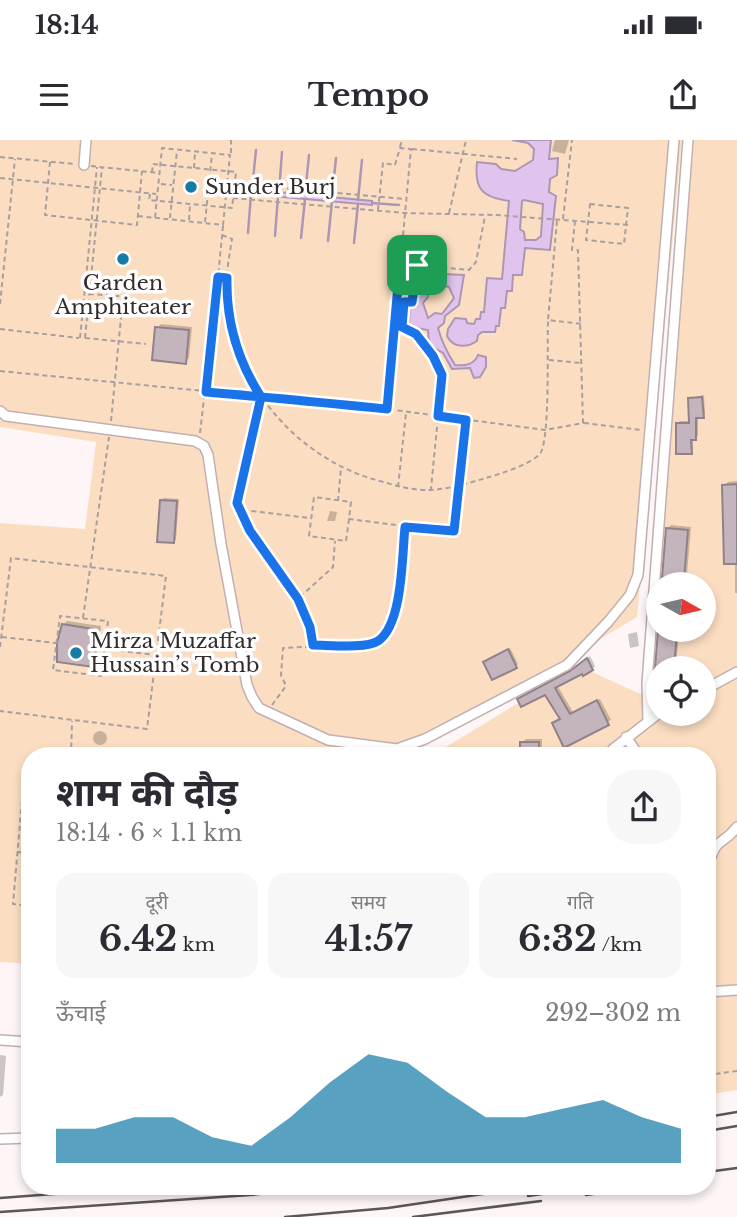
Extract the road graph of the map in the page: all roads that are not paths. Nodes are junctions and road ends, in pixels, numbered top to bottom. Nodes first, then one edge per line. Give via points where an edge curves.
1 (86, 140) edge
2 (674, 140) edge
3 (688, 140) edge
4 (84, 165) dead end
5 (0, 411) edge
6 (649, 656) edge
7 (737, 672) edge
8 (716, 683) edge
9 (646, 722) edge
10 (626, 737) junction
11 (382, 747) edge
12 (403, 747) edge
13 (615, 747) edge
14 (633, 747) edge
15 (737, 827) edge
16 (716, 847) edge
17 (737, 990) edge
18 (716, 991) edge
19 (0, 1040) edge
20 (21, 1041) edge
21 (21, 1138) edge
22 (0, 1139) edge

1 - 4 street
2 - 12 street via 635,585 567,665
3 - 6 street
5 - 11 street via 6,416 204,446 247,685 259,708 328,740
7 - 8 street
9 - 10 street
10 - 13 street
10 - 14 street
15 - 16 street
17 - 18 street
19 - 20 street
21 - 22 street

